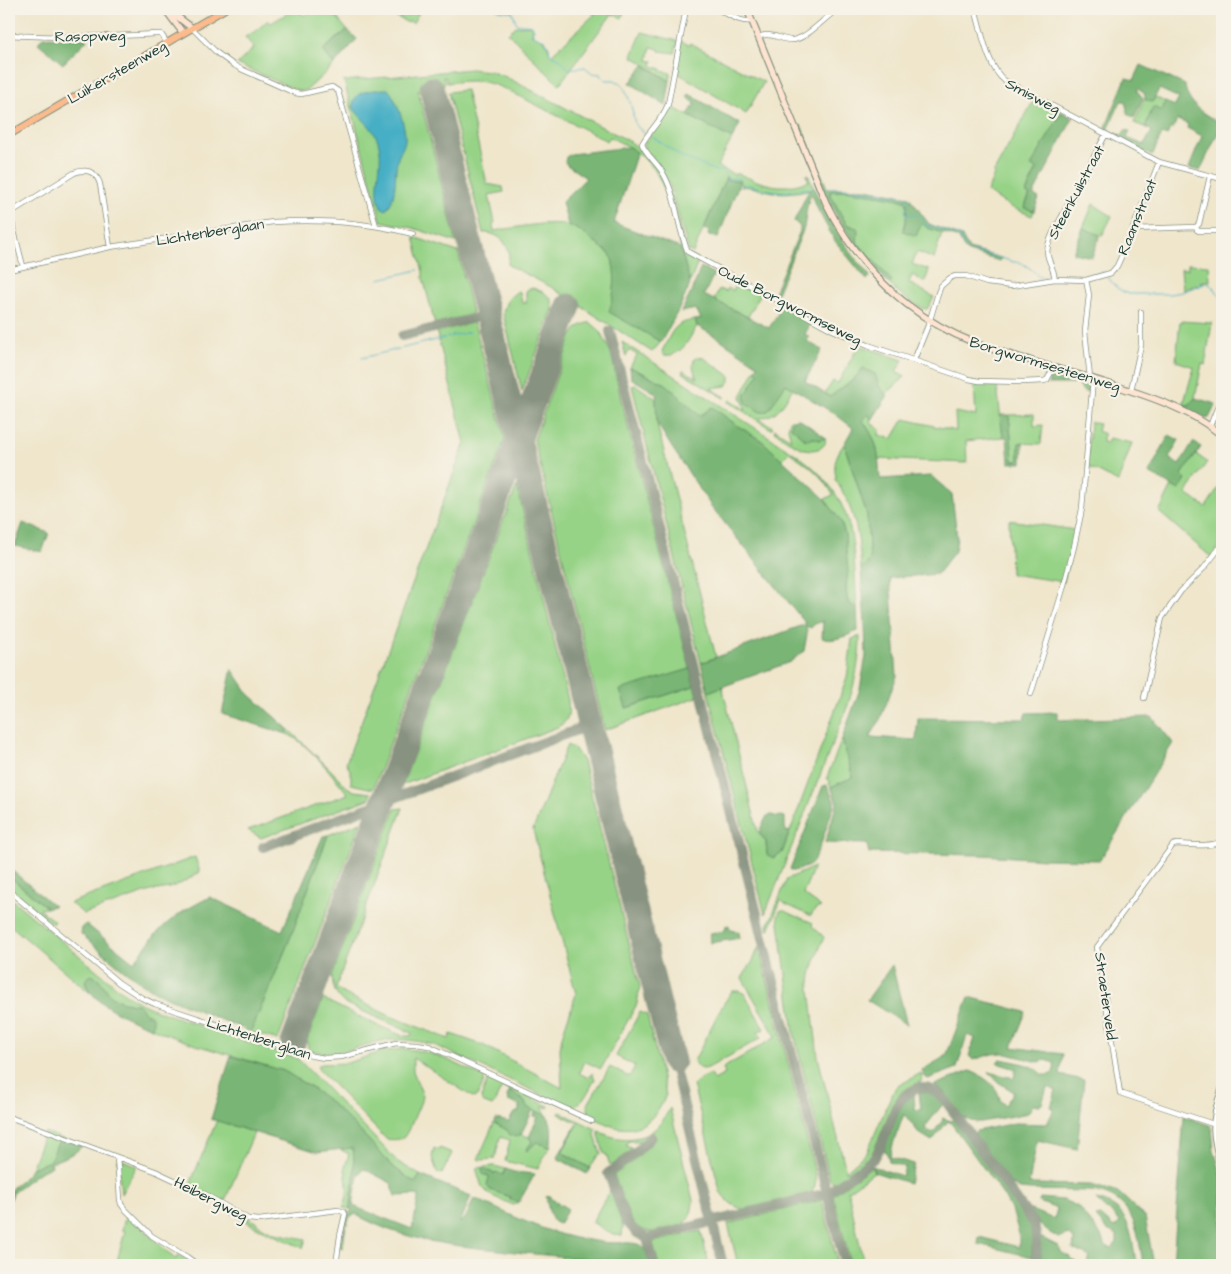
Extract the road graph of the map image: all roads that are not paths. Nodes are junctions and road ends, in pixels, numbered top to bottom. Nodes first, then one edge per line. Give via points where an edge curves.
1 (225, 9) edge
2 (686, 9) edge
3 (717, 9) edge
4 (747, 9) edge
5 (838, 9) edge
6 (975, 9) edge
7 (166, 10) edge
8 (752, 21) junction
9 (192, 28) junction
10 (183, 33) junction
11 (9, 35) edge
12 (758, 37) junction
13 (166, 43) junction
14 (1106, 134) junction
15 (9, 135) edge
16 (1159, 162) junction
17 (1210, 176) junction
18 (1222, 178) edge
19 (376, 226) junction
20 (1196, 227) junction
21 (1134, 228) junction
22 (1222, 231) edge
23 (413, 234) dead end
24 (110, 248) junction
25 (22, 266) junction
26 (9, 270) edge
27 (1055, 279) junction
28 (1086, 280) junction
29 (1141, 312) dead end
30 (929, 320) junction
31 (914, 360) junction
32 (1054, 368) junction
33 (1091, 378) junction
34 (1131, 390) junction
35 (1222, 396) edge
36 (1210, 426) junction
37 (1222, 436) edge
38 (1222, 545) edge
39 (1031, 694) dead end
40 (1144, 698) dead end
41 (1222, 842) edge
42 (9, 891) edge
43 (1222, 1089) edge
44 (9, 1117) edge
45 (592, 1121) dead end
46 (1213, 1124) junction
47 (117, 1157) junction
48 (1222, 1170) edge
49 (198, 1265) edge
50 (336, 1265) edge

1 - 9 main road, Luikersteenweg via 212,13
2 - 31 street, Oude Borgwormseweg via 668,104 642,144 667,180 688,252 846,337
3 - 8 street via 740,20
4 - 8 main road, Borgwormsesteenweg
5 - 12 street via 797,39
6 - 14 street, Smisweg via 991,62 1000,77
7 - 9 main road
7 - 10 main road
8 - 12 main road, Borgwormsesteenweg
9 - 10 main road, Luikersteenweg
9 - 19 street via 232,64 284,88 301,94 332,87 338,91
10 - 13 main road, Luikersteenweg
11 - 13 street, Rasopweg via 89,37 161,34
12 - 30 main road, Borgwormsesteenweg via 819,188 840,230 881,282
13 - 15 main road, Luikersteenweg
14 - 16 street, Smisweg
14 - 27 street, Steenkuilstraat via 1049,241 1047,258
16 - 17 street, Smisweg
16 - 21 street, Raamstraat
17 - 18 street, Smisweg
17 - 20 street
19 - 23 street, Lichtenberglaan
19 - 24 street, Lichtenberglaan via 315,220 273,222
20 - 21 street
20 - 22 street via 1199,231
21 - 28 street, Raamstraat via 1115,270
24 - 25 street, Lichtenberglaan
24 - 25 street via 98,178 94,173 79,171 13,211 11,219
25 - 26 street, Lichtenberglaan
27 - 28 street, Raamstraat
27 - 30 street, Raamstraat via 1012,286 955,276 941,286
28 - 33 street via 1089,295 1085,331
29 - 34 street via 1141,345
30 - 31 street, Raamstraat
30 - 32 main road, Borgwormsesteenweg via 974,343
31 - 32 street, Oude Borgwormseweg via 969,379 994,382 1044,381
32 - 33 main road, Borgwormsesteenweg
33 - 34 main road, Borgwormsesteenweg
33 - 39 street via 1082,509 1063,589
34 - 36 main road, Borgwormsesteenweg
35 - 36 street
36 - 37 main road, Borgwormsesteenweg
38 - 40 street via 1162,618
41 - 46 street, Straeterveld via 1203,846 1174,845 1097,947 1120,1092
42 - 45 street, Lichtenberglaan via 119,983 155,1004 312,1056 341,1057 396,1043 428,1046
43 - 46 street
44 - 47 street, Heibergweg
46 - 48 street
47 - 49 street via 121,1204 152,1236
47 - 50 street, Heibergweg via 155,1171 252,1220 341,1211 345,1214

